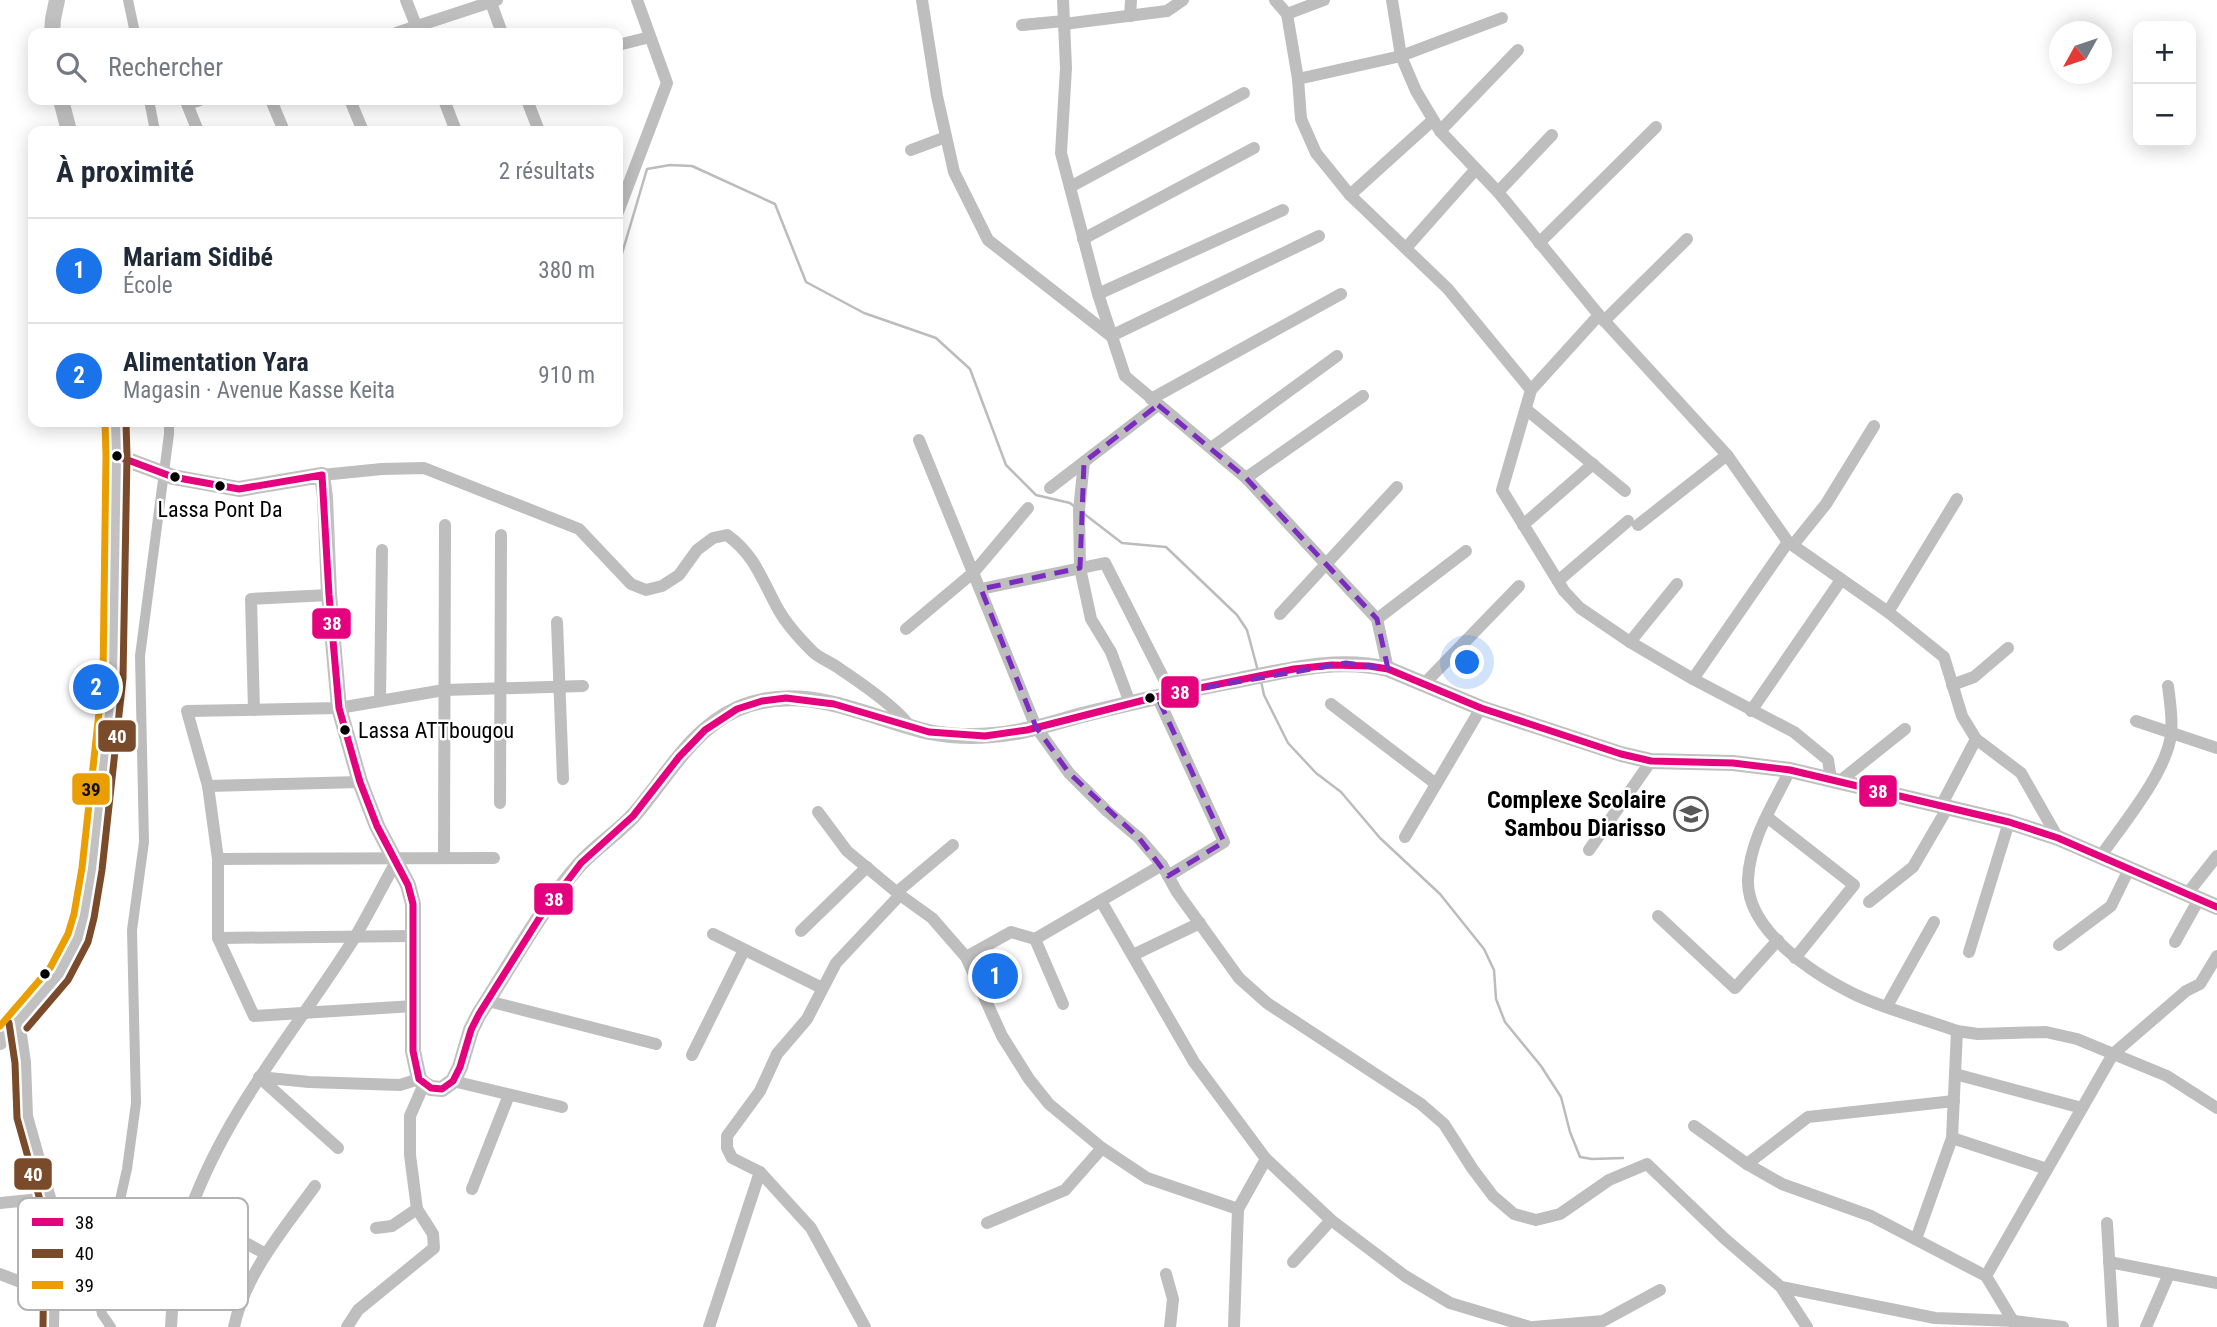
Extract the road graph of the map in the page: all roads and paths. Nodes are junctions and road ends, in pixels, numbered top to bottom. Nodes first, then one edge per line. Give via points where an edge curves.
1 (57, 0) edge
2 (406, 0) edge
3 (637, 0) edge
4 (922, 0) edge
5 (1063, 0) edge
6 (1131, 0) edge
7 (1183, 0) edge
8 (1275, 0) edge
9 (1324, 0) edge
10 (1392, 0) edge
11 (492, 1) edge
12 (1287, 14) junction
13 (1130, 16) junction
14 (1502, 18) dead end
15 (1064, 23) junction
16 (1022, 25) dead end
17 (52, 28) edge
18 (417, 28) edge
19 (423, 28) edge
20 (500, 28) edge
21 (650, 37) junction
22 (623, 44) edge
23 (1518, 50) dead end
24 (1401, 56) junction
25 (1298, 79) junction
26 (1244, 93) dead end
27 (62, 105) edge
28 (187, 105) edge
29 (273, 105) edge
30 (352, 105) edge
31 (446, 105) edge
32 (529, 105) edge
33 (1437, 125) junction
34 (68, 126) edge
35 (196, 126) edge
36 (282, 126) edge
37 (361, 126) edge
38 (454, 126) edge
39 (537, 126) edge
40 (1656, 127) dead end
41 (1552, 135) dead end
42 (946, 137) junction
43 (1254, 148) dead end
44 (911, 150) dead end
45 (1476, 169) junction
46 (1070, 187) junction
47 (1498, 192) junction
48 (1350, 195) junction
49 (623, 199) edge
50 (1283, 210) dead end
51 (1319, 236) dead end
52 (1083, 239) junction
53 (1687, 239) dead end
54 (1539, 243) junction
55 (1406, 248) junction
56 (1341, 294) dead end
57 (1098, 295) junction
58 (1602, 318) junction
59 (1111, 335) junction
60 (1337, 356) dead end
61 (1531, 390) junction
62 (1363, 396) dead end
63 (1155, 402) junction
64 (1526, 409) junction
65 (1874, 426) dead end
66 (115, 427) edge
67 (919, 440) dead end
68 (1211, 448) junction
69 (117, 456) junction
70 (1727, 456) junction
71 (1084, 462) junction
72 (1593, 464) junction
73 (322, 475) junction
74 (1247, 478) junction
75 (1397, 487) dead end
76 (1050, 488) dead end
77 (1625, 491) dead end
78 (1957, 499) dead end
79 (1028, 508) dead end
80 (445, 525) dead end
81 (1523, 525) junction
82 (500, 534) dead end
83 (1790, 544) junction
84 (382, 550) dead end
85 (1466, 551) dead end
86 (1326, 564) junction
87 (1080, 568) junction
88 (974, 572) junction
89 (1841, 580) junction
90 (1558, 582) junction
91 (1677, 584) dead end
92 (1519, 586) dead end
93 (981, 589) junction
94 (329, 595) junction
95 (1888, 612) junction
96 (1280, 614) dead end
97 (1377, 619) junction
98 (556, 622) dead end
99 (905, 629) dead end
100 (1630, 642) junction
101 (2008, 648) dead end
102 (1388, 669) junction
103 (1693, 679) junction
104 (1424, 684) junction
105 (1952, 685) junction
106 (583, 686) dead end
107 (2168, 686) dead end
108 (559, 687) junction
109 (500, 689) junction
110 (444, 690) junction
111 (1164, 694) junction
112 (380, 700) junction
113 (1130, 703) junction
114 (1331, 704) dead end
115 (339, 708) junction
116 (1481, 708) junction
117 (254, 710) junction
118 (1751, 711) junction
119 (2136, 721) dead end
120 (910, 727) junction
121 (1037, 727) junction
122 (1905, 729) dead end
123 (2172, 733) junction
124 (1976, 739) junction
125 (2217, 748) edge
126 (1651, 761) junction
127 (1790, 770) junction
128 (564, 779) dead end
129 (1836, 780) junction
130 (360, 782) junction
131 (1436, 784) junction
132 (208, 786) junction
133 (500, 803) dead end
134 (1945, 806) junction
135 (818, 812) dead end
136 (1767, 817) junction
137 (2009, 822) junction
138 (1405, 837) dead end
139 (2058, 838) junction
140 (953, 845) dead end
141 (1590, 850) dead end
142 (2217, 856) edge
143 (2100, 857) junction
144 (444, 858) junction
145 (494, 858) dead end
146 (218, 859) junction
147 (395, 860) junction
148 (867, 867) junction
149 (2129, 869) junction
150 (1165, 871) junction
151 (899, 894) junction
152 (2193, 897) junction
153 (1101, 901) junction
154 (1869, 901) dead end
155 (2217, 907) edge
156 (1658, 916) dead end
157 (1934, 922) dead end
158 (1200, 923) junction
159 (801, 931) dead end
160 (713, 934) dead end
161 (414, 936) junction
162 (355, 937) junction
163 (218, 938) junction
164 (1035, 939) junction
165 (1778, 940) junction
166 (2175, 942) dead end
167 (2059, 945) dead end
168 (744, 950) junction
169 (1969, 952) dead end
170 (1133, 955) junction
171 (2217, 956) edge
172 (966, 957) junction
173 (1796, 958) junction
174 (822, 988) junction
175 (488, 1001) junction
176 (1063, 1004) dead end
177 (414, 1006) junction
178 (1887, 1006) junction
179 (302, 1013) junction
180 (19, 1020) junction
181 (1957, 1031) junction
182 (0, 1042) edge
183 (656, 1044) dead end
184 (2113, 1054) junction
185 (692, 1055) dead end
186 (1955, 1074) junction
187 (258, 1077) junction
188 (422, 1081) junction
189 (453, 1081) junction
190 (509, 1095) junction
191 (1954, 1101) junction
192 (562, 1107) dead end
193 (2082, 1108) junction
194 (2217, 1108) edge
195 (1694, 1126) dead end
196 (1952, 1138) junction
197 (338, 1148) dead end
198 (1102, 1148) junction
199 (1266, 1159) junction
200 (1747, 1164) junction
201 (2047, 1169) junction
202 (760, 1172) junction
203 (315, 1186) dead end
204 (472, 1188) dead end
205 (50, 1198) edge
206 (197, 1198) edge
207 (18, 1201) edge
208 (0, 1203) edge
209 (417, 1209) junction
210 (1238, 1209) junction
211 (1331, 1220) junction
212 (987, 1223) dead end
213 (2107, 1223) dead end
214 (376, 1228) dead end
215 (1916, 1239) junction
216 (248, 1244) edge
217 (266, 1254) junction
218 (1293, 1262) dead end
219 (2109, 1262) junction
220 (0, 1274) edge
221 (1166, 1274) dead end
222 (2169, 1275) junction
223 (1986, 1276) junction
224 (18, 1281) edge
225 (2217, 1283) edge
226 (1781, 1287) junction
227 (248, 1289) edge
228 (1660, 1290) dead end
229 (1934, 1322) edge
230 (2015, 1324) edge
231 (347, 1327) edge
232 (709, 1327) edge
233 (864, 1327) edge
234 (1170, 1327) edge
235 (1234, 1327) edge
236 (1532, 1327) edge
237 (1807, 1327) edge
238 (2063, 1327) edge
239 (2113, 1327) edge
240 (2146, 1327) edge

1 - 17 street
2 - 18 street
3 - 21 street
4 - 42 street
5 - 15 street
6 - 13 street
7 - 13 street via 1167,11
8 - 12 street
9 - 12 street
10 - 24 street
11 - 19 street
11 - 20 street
12 - 25 street
13 - 15 street
14 - 24 street
15 - 16 street
15 - 46 street via 1061,153
21 - 22 street
21 - 49 street via 667,83
23 - 33 street
24 - 25 street
24 - 33 street
25 - 48 street via 1301,119 1315,153
26 - 46 street
27 - 34 street
28 - 35 street
29 - 36 street
30 - 37 street
31 - 38 street
32 - 39 street
33 - 45 street
33 - 48 street
40 - 54 street
41 - 47 street
42 - 44 street
42 - 59 street via 954,172 988,240
43 - 52 street
45 - 47 street
45 - 55 street
46 - 52 street
47 - 54 street
48 - 55 street
50 - 57 street
51 - 59 street
52 - 57 street
53 - 58 street
54 - 58 street
55 - 61 street via 1448,289
56 - 63 street
57 - 59 street
58 - 61 street
58 - 70 street
59 - 63 street via 1125,376
60 - 68 street
61 - 64 street
62 - 74 street
63 - 68 street
63 - 71 street
64 - 72 street
64 - 81 street via 1502,490
65 - 83 street via 1826,504
66 - 69 street
67 - 88 street
68 - 74 street
69 - 73 street via 173,477 239,489
69 - 180 street via 113,677 90,881 78,938 60,974
70 - 83 street
70 - 90 street
71 - 76 street
71 - 87 street
72 - 77 street
72 - 81 street
73 - 94 street
73 - 120 street via 424,468 579,529 631,584 646,590 679,575 697,550 713,538 727,535 743,546 779,610 815,654 871,692
74 - 86 street
75 - 86 street
78 - 95 street
79 - 88 street
80 - 110 street
81 - 90 street
82 - 109 street
83 - 89 street
83 - 103 street
84 - 112 street
85 - 97 street
86 - 96 street
86 - 97 street
87 - 93 street
87 - 111 street via 1105,563
87 - 113 street via 1091,619 1111,652
88 - 93 street
88 - 99 street
89 - 95 street
89 - 118 street
90 - 100 street via 1580,608
91 - 100 street
92 - 104 street
93 - 121 street
94 - 115 street
94 - 117 street via 251,599
95 - 105 street via 1944,657
97 - 102 street
98 - 108 street
100 - 103 street
101 - 105 street via 1974,677
102 - 104 street
102 - 111 street via 1335,664
103 - 118 street
104 - 116 street
105 - 124 street
106 - 108 street
107 - 123 street
108 - 109 street
108 - 128 street
109 - 110 street
109 - 133 street
110 - 112 street
110 - 144 street
111 - 113 street
111 - 150 street via 1224,842
112 - 115 street
113 - 121 street
114 - 131 street
115 - 117 street
115 - 130 street
116 - 126 street
116 - 131 street
117 - 132 street via 187,711
118 - 129 street via 1794,732 1828,760
119 - 123 street
120 - 121 street via 966,737
120 - 175 street via 841,704 805,698 758,702 713,723 555,896
121 - 150 street via 1069,773 1139,838
122 - 129 street
123 - 125 street
123 - 143 street via 2159,770
124 - 134 street
124 - 139 street via 2021,773
126 - 127 street via 1733,762
126 - 141 street
127 - 129 street
127 - 136 street
129 - 134 street
130 - 132 street
130 - 147 street
131 - 138 street
132 - 146 street
134 - 137 street
134 - 154 street via 1913,867
135 - 148 street via 847,850
136 - 165 street via 1754,844 1748,882 1757,918
136 - 173 street via 1854,885
137 - 139 street
137 - 169 street
139 - 143 street
140 - 151 street
142 - 152 street
143 - 149 street
144 - 145 street
144 - 147 street
146 - 147 street
146 - 163 street
147 - 161 street via 413,904
147 - 162 street
148 - 151 street
148 - 159 street
149 - 152 street
149 - 167 street via 2111,906
150 - 153 street
150 - 158 street
151 - 172 street via 932,918
151 - 174 street via 836,963
152 - 155 street
152 - 166 street
153 - 164 street
153 - 170 street
156 - 165 street via 1735,988
157 - 178 street
158 - 170 street
158 - 226 street via 1239,978 1267,1003 1421,1104 1444,1124 1493,1196 1514,1214 1535,1220 1560,1214 1609,1180 1647,1164
160 - 168 street
161 - 162 street
161 - 177 street
162 - 163 street
162 - 179 street
163 - 179 street via 254,1016
164 - 172 street via 1011,932
164 - 176 street
165 - 173 street
168 - 174 street
168 - 185 street
170 - 199 street via 1194,1062
171 - 184 street via 2200,984
172 - 198 street via 1002,1036 1029,1079 1049,1104
173 - 178 street via 1856,995
174 - 202 street via 807,1019 777,1054 760,1091 727,1136 732,1158
175 - 183 street
175 - 189 street via 471,1030
177 - 179 street
177 - 188 street via 413,1052
178 - 181 street
179 - 187 street
180 - 182 street
180 - 205 street via 27,1116
181 - 184 street via 2046,1032
181 - 186 street
184 - 193 street
184 - 194 street via 2167,1076
186 - 191 street
186 - 193 street
187 - 188 street via 400,1085
187 - 197 street
187 - 206 street via 231,1121
188 - 189 street via 442,1089
188 - 209 street via 410,1116
189 - 190 street
190 - 192 street
190 - 204 street
191 - 196 street
191 - 200 street via 1808,1117
193 - 201 street
195 - 200 street
196 - 201 street
196 - 215 street
198 - 210 street via 1147,1178
198 - 212 street via 1065,1191
199 - 210 street
199 - 211 street
200 - 215 street via 1782,1184 1871,1216
201 - 223 street
202 - 232 street
202 - 233 street via 811,1228
203 - 217 street
207 - 208 street
209 - 214 street via 392,1226
209 - 231 street via 433,1234 434,1248 358,1310
210 - 235 street
211 - 218 street
211 - 236 street via 1405,1276 1450,1303
213 - 219 street
215 - 223 street
216 - 217 street
217 - 227 street
219 - 222 street
219 - 239 street
220 - 224 street
221 - 234 street via 1173,1300
222 - 225 street
222 - 240 street
223 - 230 street
226 - 229 street
226 - 237 street
228 - 236 street via 1603,1321
229 - 230 street
230 - 238 street

